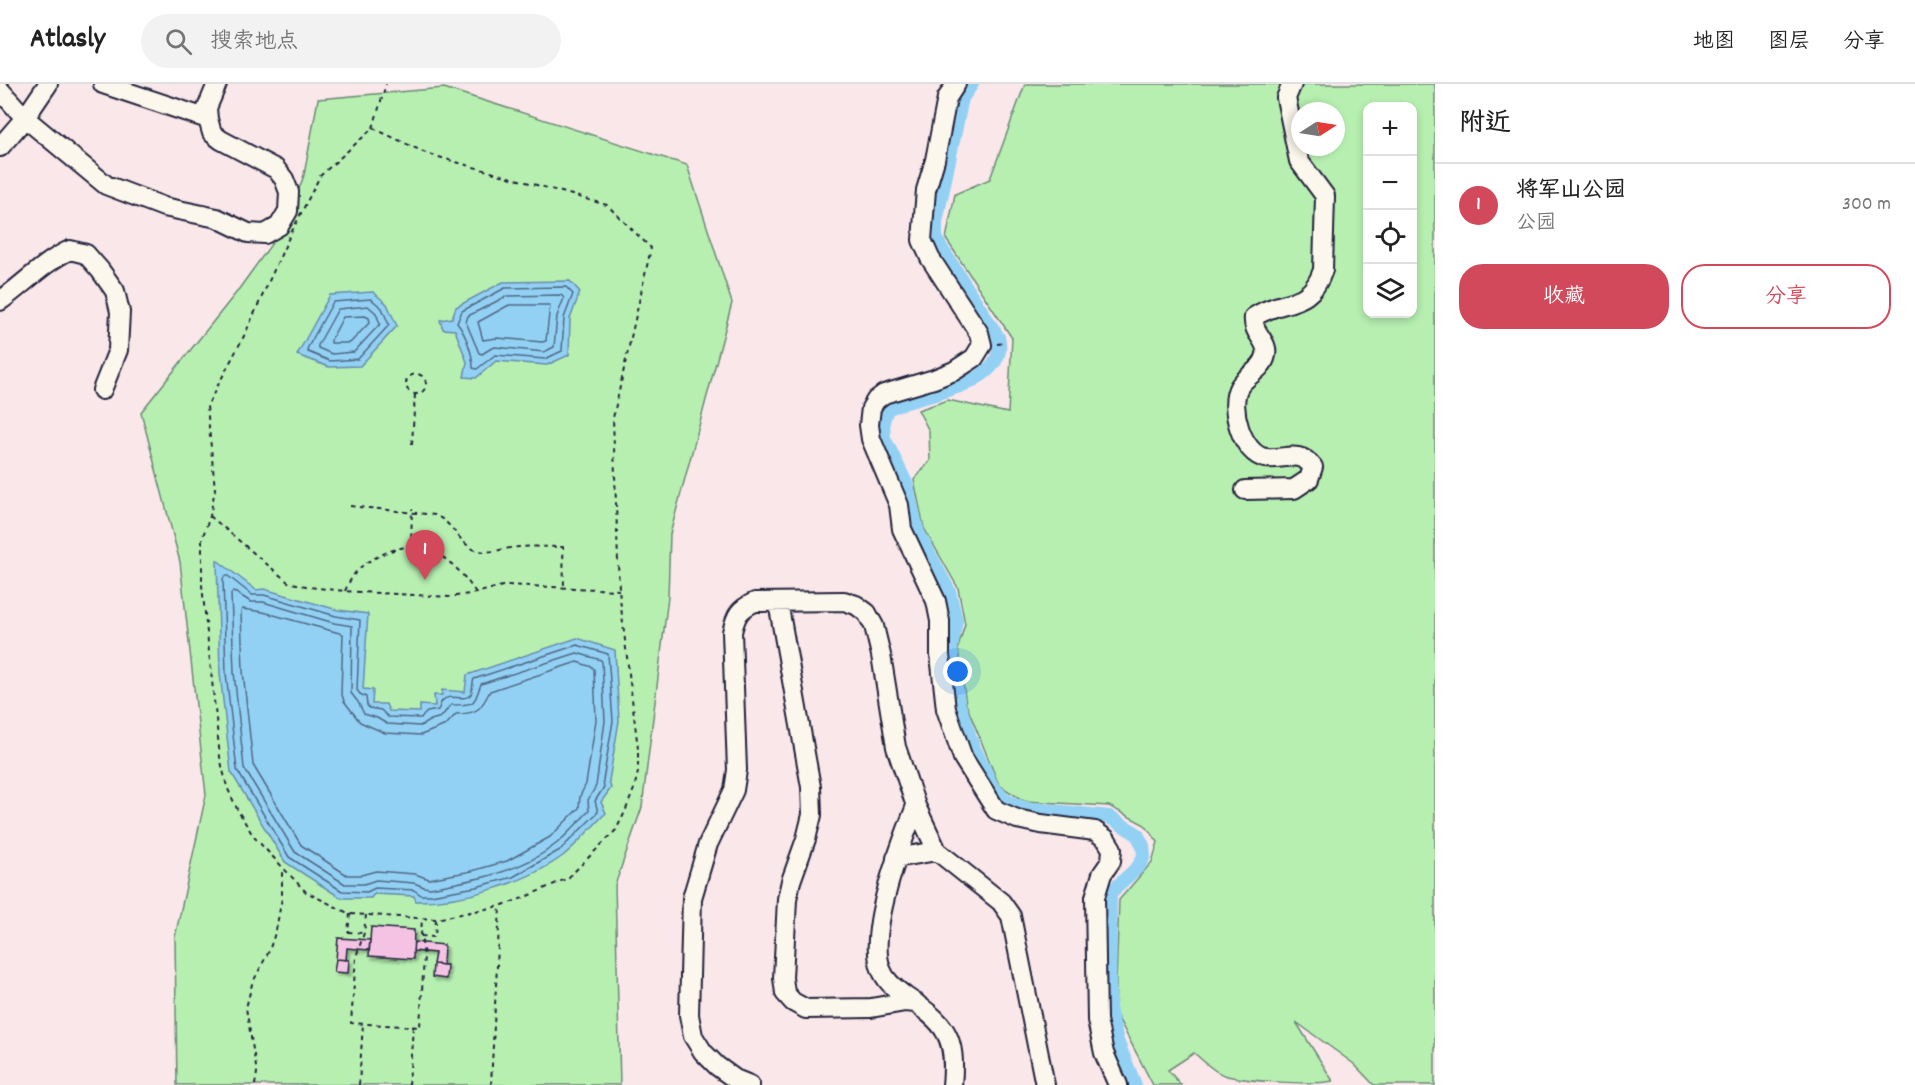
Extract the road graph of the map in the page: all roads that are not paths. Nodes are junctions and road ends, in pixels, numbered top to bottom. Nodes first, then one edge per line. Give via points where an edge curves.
1 (48, 84) edge
2 (103, 84) edge
3 (217, 84) edge
4 (956, 84) edge
5 (1292, 84) edge
6 (0, 90) edge
7 (25, 118) junction
8 (207, 119) junction
9 (0, 147) edge
10 (0, 301) edge
11 (102, 390) dead end
12 (1245, 490) dead end
13 (778, 602) junction
14 (916, 806) junction
15 (937, 851) junction
16 (896, 858) junction
17 (916, 1003) junction
18 (750, 1085) edge
19 (952, 1085) edge
20 (1045, 1085) edge
21 (1118, 1085) edge

1 - 7 street
2 - 8 street
3 - 8 street via 207,108
4 - 21 street via 947,98 926,190 922,240 979,333 982,345 974,357 954,371 876,400 871,408 871,440 899,505 902,529 936,601 946,709 963,758 996,810 1017,819 1095,831 1112,849 1111,861 1095,897 1097,1020 1104,1053
5 - 12 street via 1286,98 1299,161 1325,195 1323,270 1306,298 1254,317 1253,325 1266,354 1262,364 1239,387 1236,413 1246,444 1255,455 1298,456 1313,467 1310,479 1293,489
6 - 7 street
7 - 8 street via 106,185 164,207 218,218 248,233 265,234 279,226 288,210 289,192 284,178 276,169 221,140 212,133
7 - 9 street
10 - 11 street via 52,258 70,250 86,254 115,291 120,312 118,350
13 - 14 street via 844,601 867,613 881,655 896,747
13 - 17 street via 811,787 812,815 787,899 783,978 786,993 806,1009
13 - 18 street via 755,602 744,606 735,617 734,790 708,844 692,898 689,1015 693,1036 717,1066
14 - 15 street
14 - 16 street
15 - 16 street
15 - 20 street via 1001,902 1011,916
16 - 17 street via 879,925 878,948 881,968 891,986
17 - 19 street via 933,1015 952,1044

